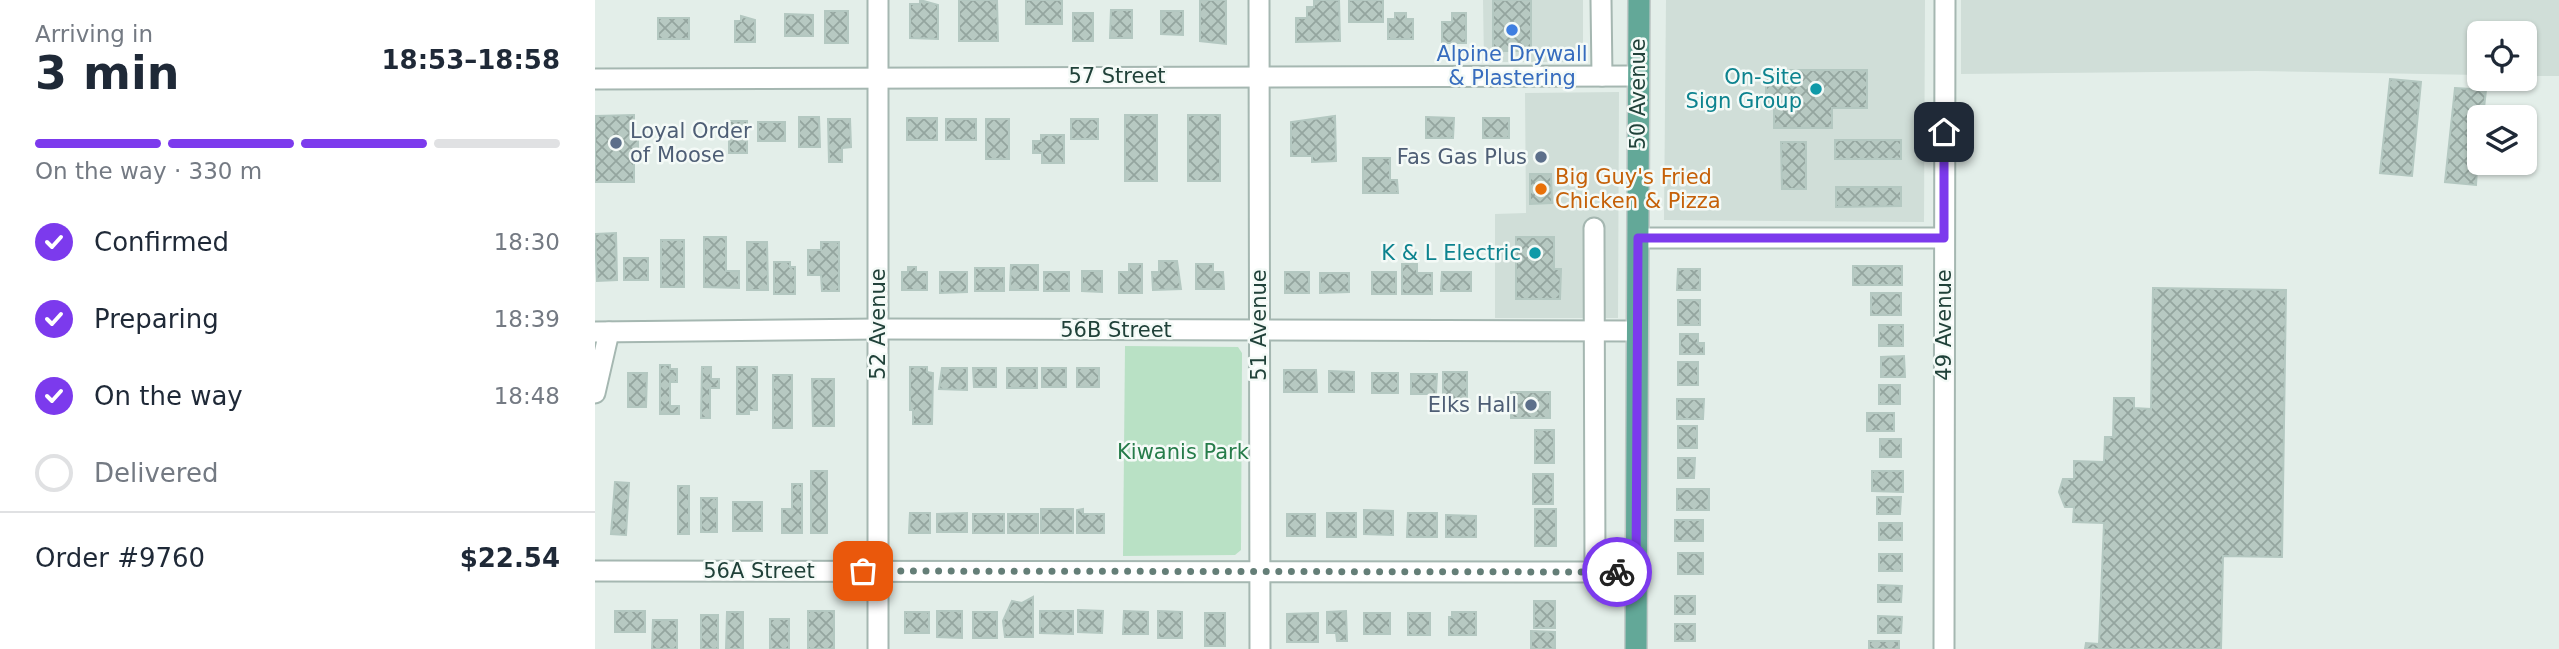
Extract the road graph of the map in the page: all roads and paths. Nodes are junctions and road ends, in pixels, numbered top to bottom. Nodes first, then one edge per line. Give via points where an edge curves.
1 (878, 0) edge
2 (1259, 0) edge
3 (1601, 0) edge
4 (1639, 0) edge
5 (1945, 0) edge
6 (878, 76) junction
7 (1602, 76) junction
8 (1638, 76) junction
9 (1259, 77) junction
10 (595, 79) edge
11 (1594, 228) dead end
12 (1638, 238) junction
13 (1944, 238) junction
14 (878, 330) junction
15 (1259, 330) junction
16 (1595, 331) junction
17 (1637, 331) junction
18 (602, 332) edge
19 (595, 393) edge
20 (595, 571) edge
21 (878, 571) junction
22 (1259, 572) junction
23 (1595, 572) junction
24 (1636, 572) junction
25 (878, 649) edge
26 (1260, 649) edge
27 (1636, 649) edge
28 (1944, 649) edge

1 - 6 street, 52 Avenue
2 - 9 street, 51 Avenue
3 - 7 street
4 - 8 main road, 50 Avenue
5 - 13 street, 49 Avenue
6 - 9 street, 57 Street
6 - 10 street, 57 Street
6 - 14 street, 52 Avenue
7 - 8 street, 57 Street
7 - 9 street, 57 Street
8 - 12 main road, 50 Avenue
9 - 15 street, 51 Avenue
11 - 16 street
12 - 13 street
12 - 17 main road, 50 Avenue
13 - 28 street, 49 Avenue
14 - 15 street, 56B Street
14 - 18 street, 56B Street
14 - 21 street, 52 Avenue
15 - 16 street, 56B Street
15 - 22 street, 51 Avenue
16 - 17 street, 56B Street
16 - 23 street
17 - 24 main road, 50 Avenue
18 - 19 street
20 - 21 street, 56A Street
21 - 22 street, 56A Street
21 - 25 street, 52 Avenue
22 - 23 street, 56A Street
22 - 26 street, 51 Avenue
23 - 24 street, 56A Street
24 - 27 main road, 50 Avenue

